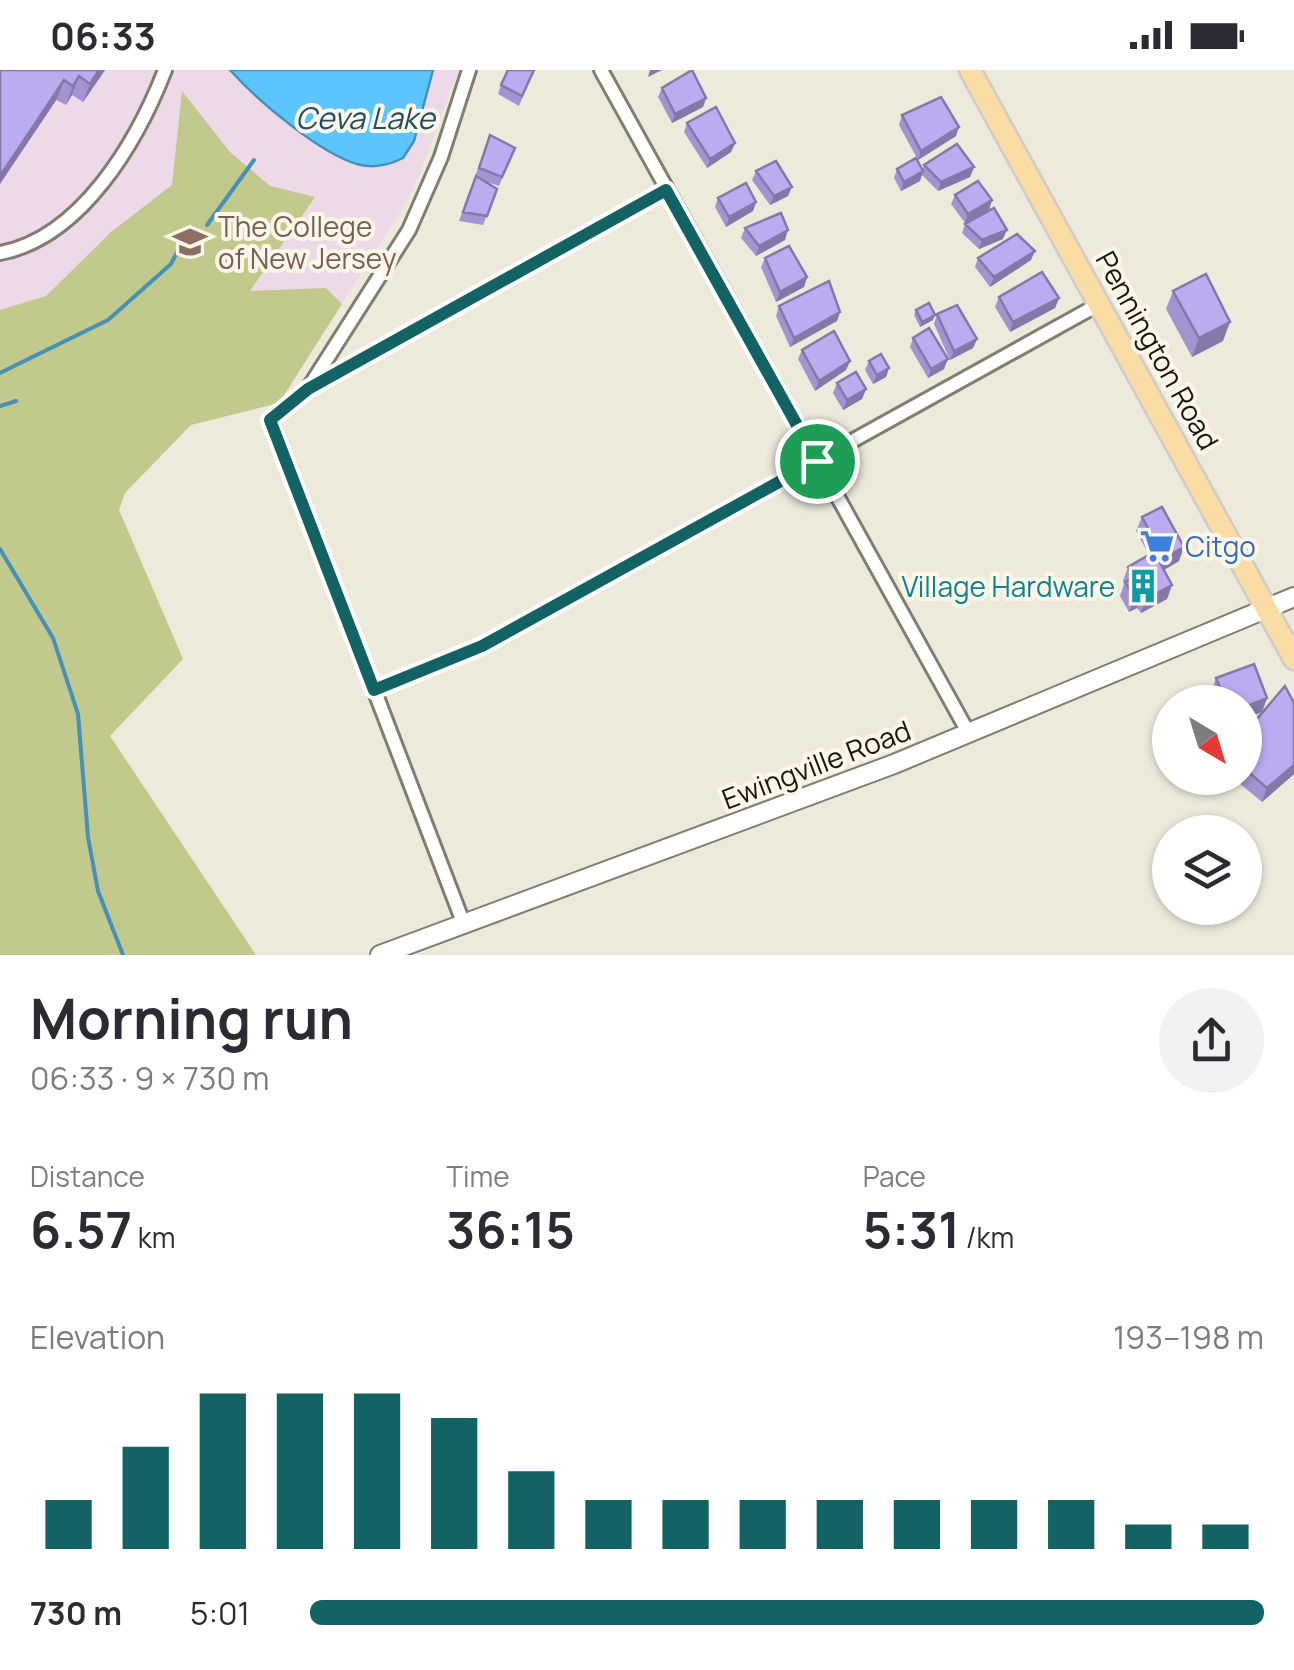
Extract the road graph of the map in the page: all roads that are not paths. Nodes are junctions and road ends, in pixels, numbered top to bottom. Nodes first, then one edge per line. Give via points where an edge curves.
1 (165, 70) edge
2 (470, 70) edge
3 (601, 70) edge
4 (970, 70) edge
5 (666, 190) junction
6 (0, 253) edge
7 (1101, 303) junction
8 (308, 389) junction
9 (817, 461) junction
10 (1294, 597) edge
11 (1265, 607) junction
12 (1294, 659) edge
13 (374, 690) junction
14 (968, 732) junction
15 (463, 922) junction
16 (380, 955) edge

1 - 6 street via 74,217 43,239
2 - 8 street via 410,230
3 - 5 street
4 - 7 main road, Pennington Road
5 - 8 street
5 - 9 street
7 - 9 street
7 - 11 main road, Pennington Road
8 - 13 street via 270,420
9 - 13 street via 482,646
9 - 14 street
10 - 11 main road, Ewingville Road
11 - 12 main road, Pennington Road
11 - 14 main road, Ewingville Road
13 - 15 street
14 - 15 main road, Ewingville Road via 766,814
15 - 16 main road, Ewingville Road

